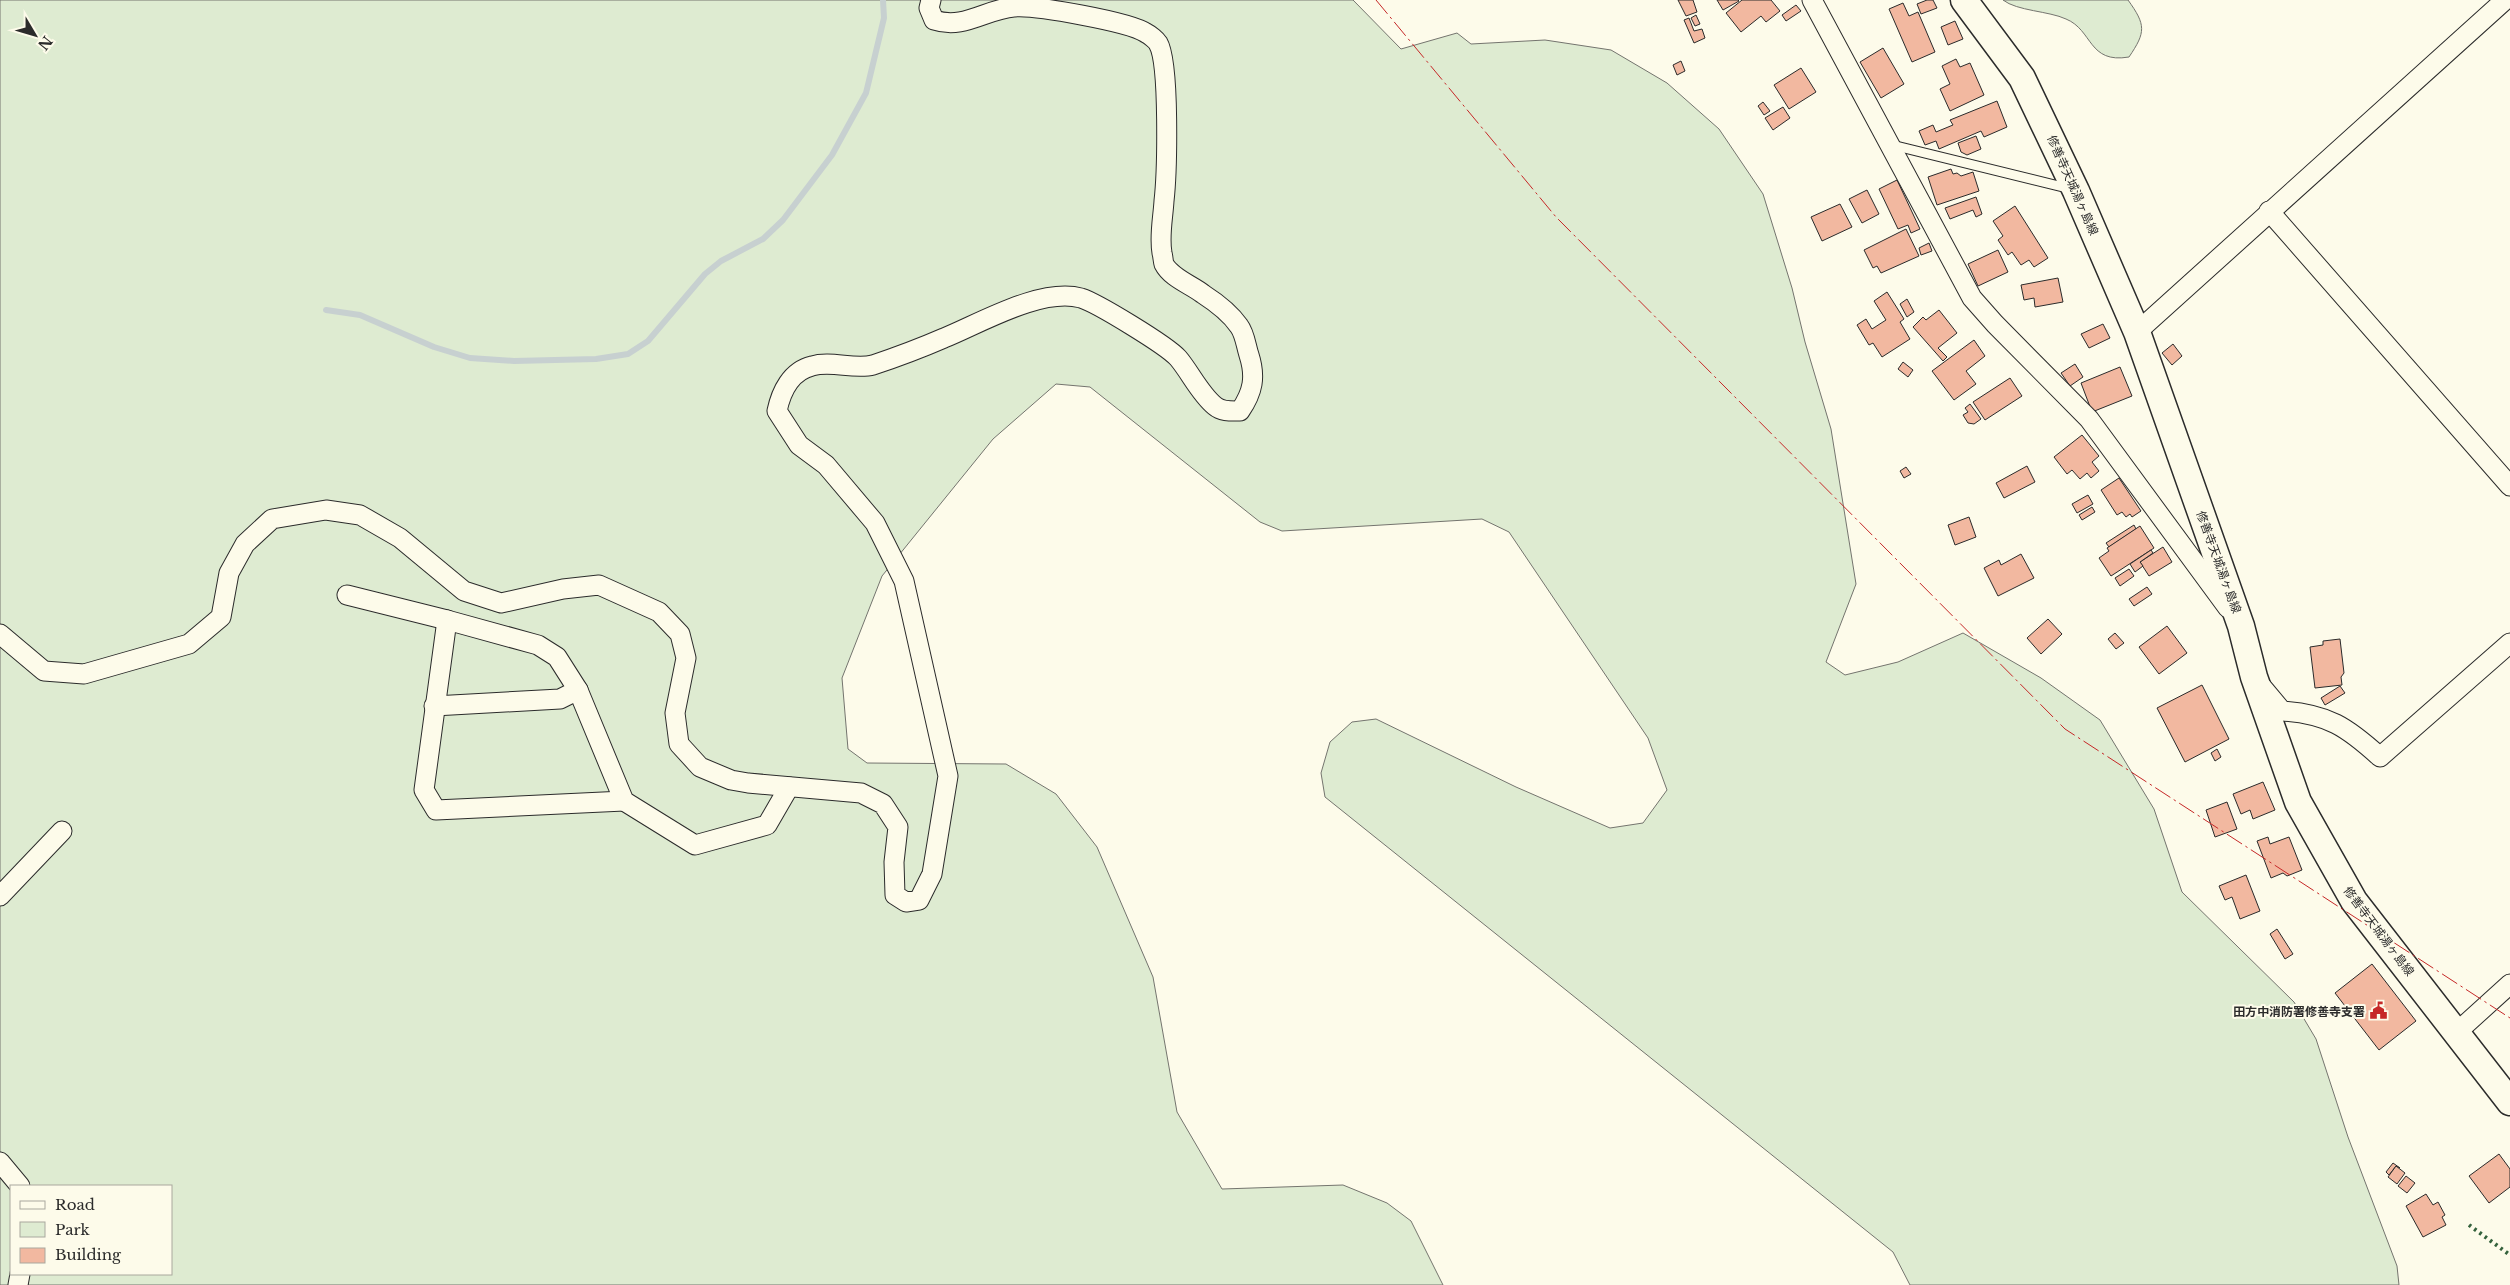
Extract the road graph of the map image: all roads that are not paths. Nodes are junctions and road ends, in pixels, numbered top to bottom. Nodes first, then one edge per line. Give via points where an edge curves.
1 (931, 0) edge
2 (1812, 0) edge
3 (1964, 0) edge
4 (2506, 0) edge
5 (1890, 145) junction
6 (2076, 190) junction
7 (2269, 211) junction
8 (2137, 332) junction
9 (2510, 486) edge
10 (347, 596) dead end
11 (447, 620) junction
12 (2241, 626) junction
13 (0, 634) edge
14 (2510, 643) edge
15 (2254, 677) junction
16 (578, 690) junction
17 (434, 706) junction
18 (789, 787) junction
19 (624, 801) junction
20 (62, 830) dead end
21 (0, 896) edge
22 (2510, 984) edge
23 (2456, 1033) junction
24 (2510, 1102) edge
25 (0, 1162) edge
26 (19, 1185) edge

1 - 18 street via 929,8 934,20 946,24 967,22 1012,7 1039,7 1119,23 1145,32 1158,43 1164,68 1166,106 1161,231 1164,265 1225,310 1241,328 1253,368 1253,390 1240,411 1215,406 1176,356 1154,338 1080,298 1025,304 870,366 812,366 795,375 781,393 777,411 798,445 826,465 875,523 904,581 948,776 932,874 919,900 906,902 894,895 898,827 884,804 861,793
2 - 5 street
3 - 6 main road, 修善寺天城湯ヶ島線 via 2022,78
4 - 7 street
5 - 6 lane
5 - 12 street via 1972,298 2090,420
6 - 8 main road, 修善寺天城湯ヶ島線
7 - 8 street
7 - 9 street
8 - 12 main road, 修善寺天城湯ヶ島線
10 - 11 street
11 - 16 street via 538,646 557,657
11 - 17 street
12 - 15 main road, 修善寺天城湯ヶ島線
13 - 18 street via 44,671 84,674 189,644 221,616 228,573 245,544 272,519 326,510 360,515 400,538 464,591 502,603 599,585 659,612 680,634 686,658 676,713 680,744 700,767 731,780
14 - 15 street via 2380,757 2332,720 2298,712 2282,712
15 - 23 main road, 修善寺天城湯ヶ島線 via 2298,802 2327,855 2354,901
16 - 17 street via 560,699
16 - 19 street
17 - 19 street via 424,790 436,810
18 - 19 street via 767,825 695,845
20 - 21 street
22 - 23 street
23 - 24 main road, 修善寺天城湯ヶ島線
25 - 26 street

